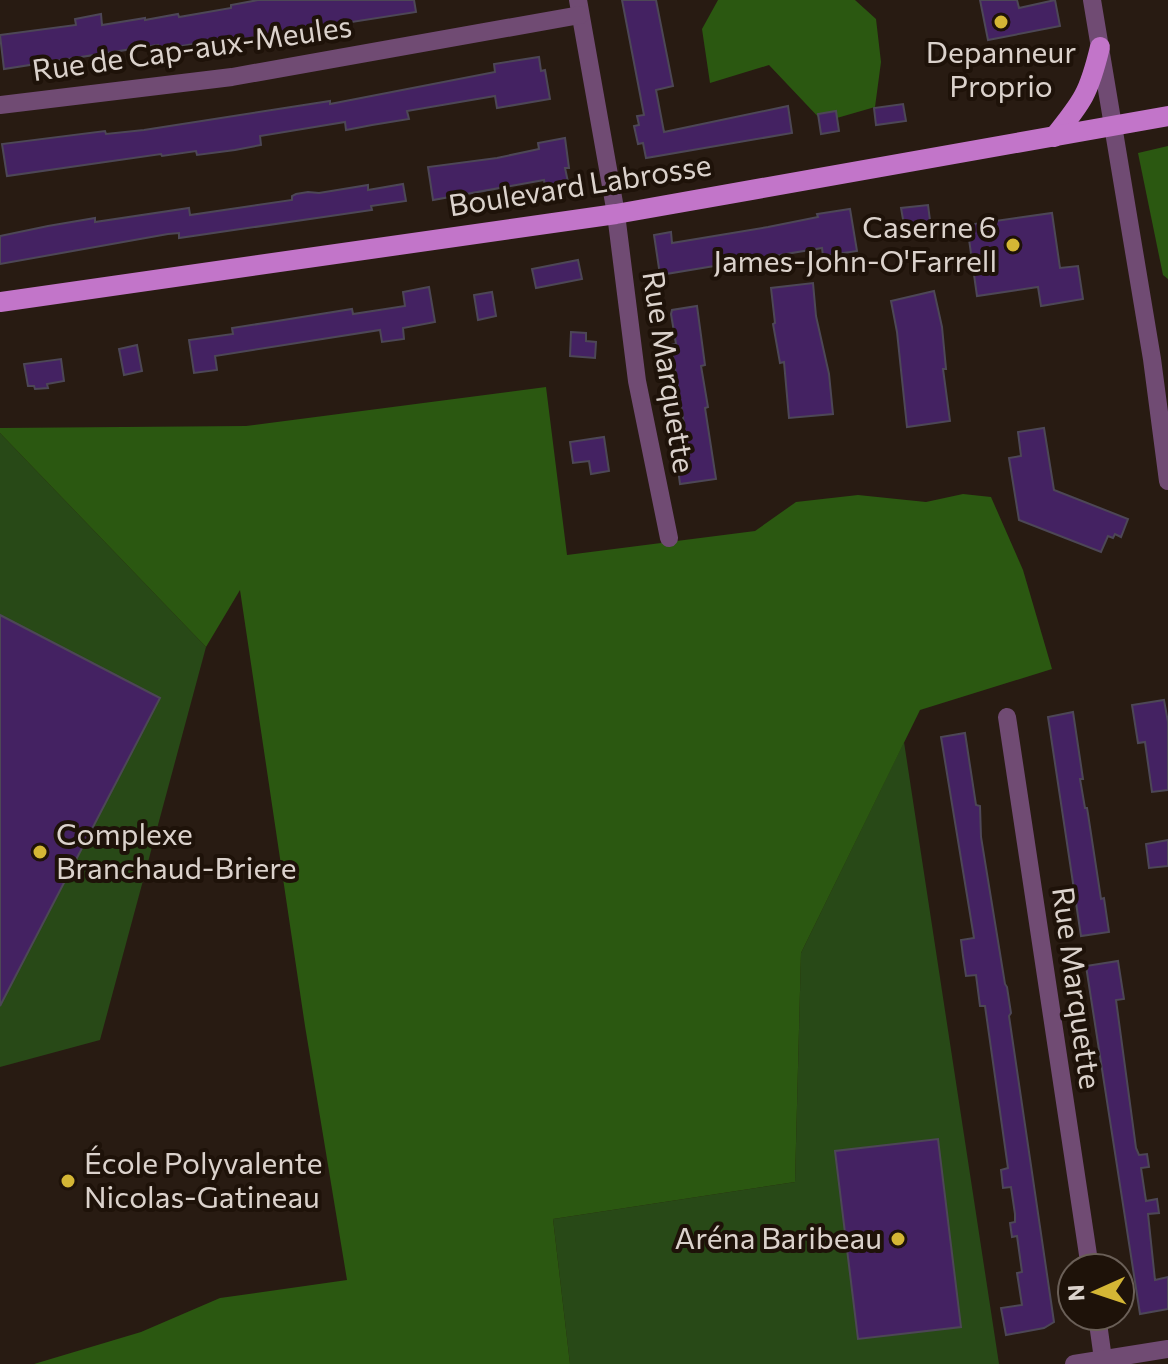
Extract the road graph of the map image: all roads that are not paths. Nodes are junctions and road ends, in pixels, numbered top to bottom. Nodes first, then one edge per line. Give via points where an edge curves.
1 (1092, 0) edge
2 (579, 7) edge
3 (1100, 47) junction
4 (0, 105) edge
5 (1168, 116) edge
6 (1113, 126) junction
7 (1054, 137) junction
8 (616, 214) junction
9 (0, 302) edge
10 (1168, 481) edge
11 (669, 538) dead end
12 (1007, 717) dead end
13 (1088, 1252) edge
14 (1099, 1332) edge
15 (1168, 1349) edge
16 (1103, 1359) junction
17 (1074, 1364) edge

1 - 3 street
2 - 4 street, Rue de Cap-aux-Meules via 232,77
2 - 8 street, Rue Marquette
3 - 6 street
3 - 7 main road via 1084,99
5 - 6 main road, Boulevard Labrosse
6 - 7 main road, Boulevard Labrosse
6 - 10 street
7 - 8 main road, Boulevard Labrosse
8 - 9 main road, Boulevard Labrosse
8 - 11 street, Rue Marquette via 637,381
12 - 13 street, Rue Marquette
14 - 16 street
15 - 16 street
16 - 17 street

